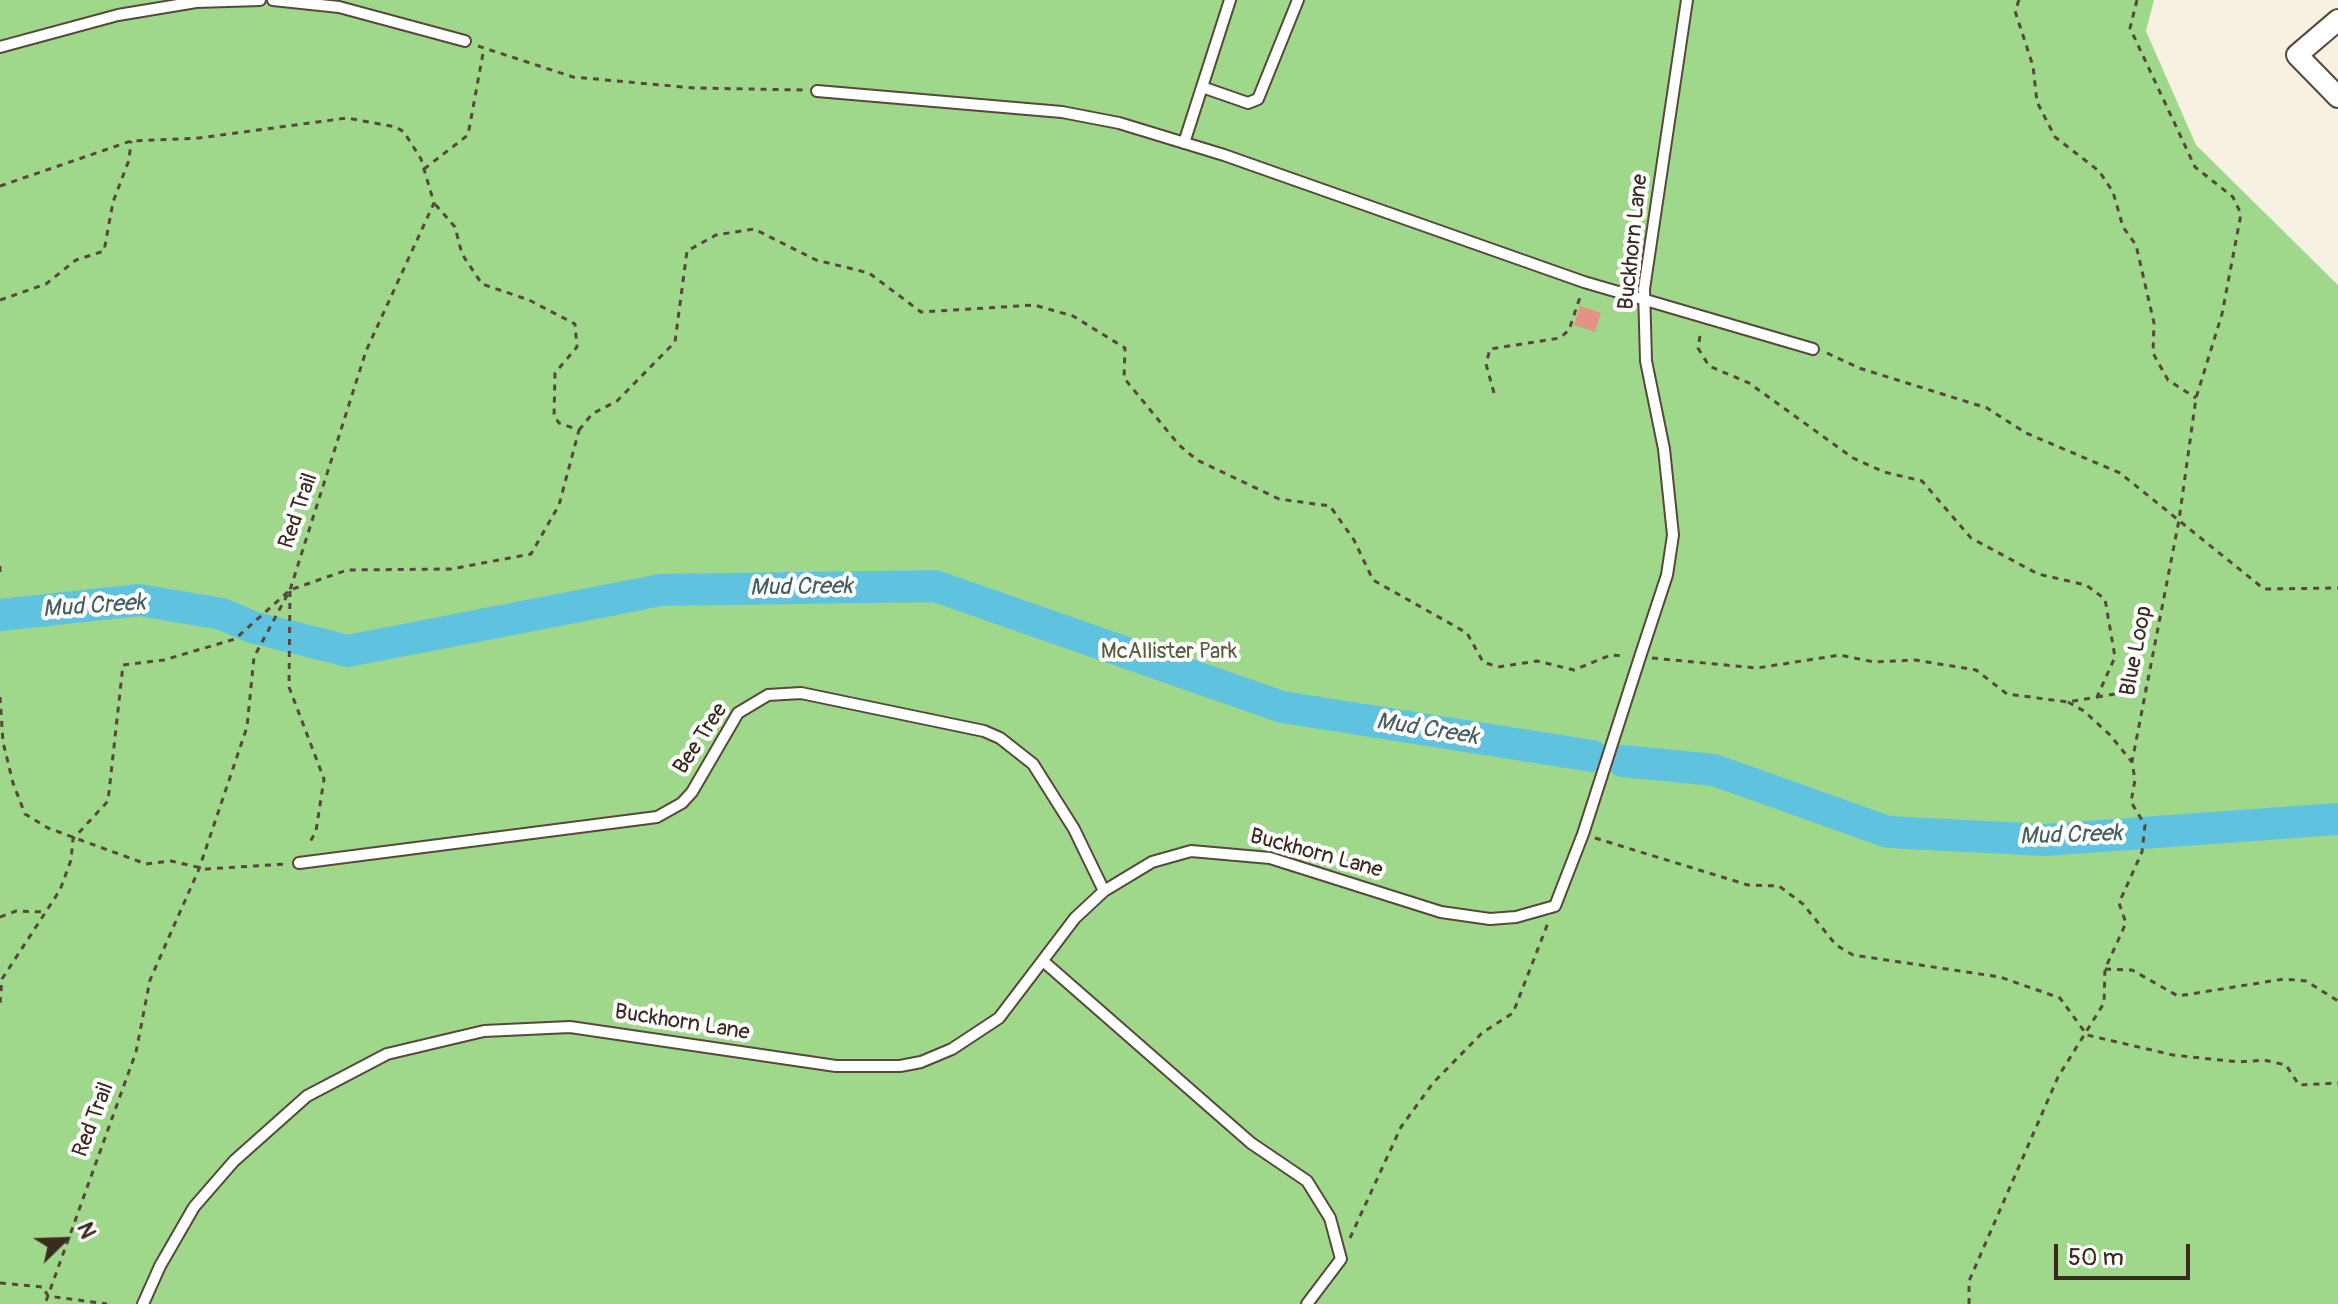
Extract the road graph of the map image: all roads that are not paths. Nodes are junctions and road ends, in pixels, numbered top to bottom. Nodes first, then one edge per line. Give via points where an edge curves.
1 (260, 0) edge
2 (273, 0) edge
3 (1230, 0) edge
4 (1298, 0) edge
5 (1687, 0) edge
6 (2338, 20) edge
7 (465, 41) road end
8 (0, 47) edge
9 (1202, 87) junction
10 (817, 91) road end
11 (2338, 97) edge
12 (1184, 143) junction
13 (1645, 299) junction
14 (1813, 349) road end
15 (299, 863) road end
16 (1104, 891) junction
17 (1043, 961) junction
18 (143, 1304) edge
19 (1307, 1304) edge

1 - 8 lane via 196,2 133,12
2 - 7 lane via 339,7
3 - 9 lane
4 - 9 lane via 1258,99 1248,103
5 - 13 lane, Buckhorn Lane
6 - 11 street via 2297,55
9 - 12 lane
10 - 12 lane via 1062,112
12 - 13 lane
13 - 14 lane
13 - 16 lane, Buckhorn Lane via 1646,361 1664,449 1673,535 1667,575 1555,906 1490,919 1441,912 1270,858 1205,851 1152,862
15 - 16 lane, Bee Tree via 657,817 692,792 738,713 768,695 801,693 1000,738 1033,764 1074,829
16 - 17 lane, Buckhorn Lane via 1084,907
17 - 18 lane, Buckhorn Lane via 982,1032 942,1053 900,1066 836,1066 570,1027 484,1031 387,1054 307,1096 234,1161 194,1207
17 - 19 lane via 1251,1143 1307,1181 1330,1218 1341,1259

